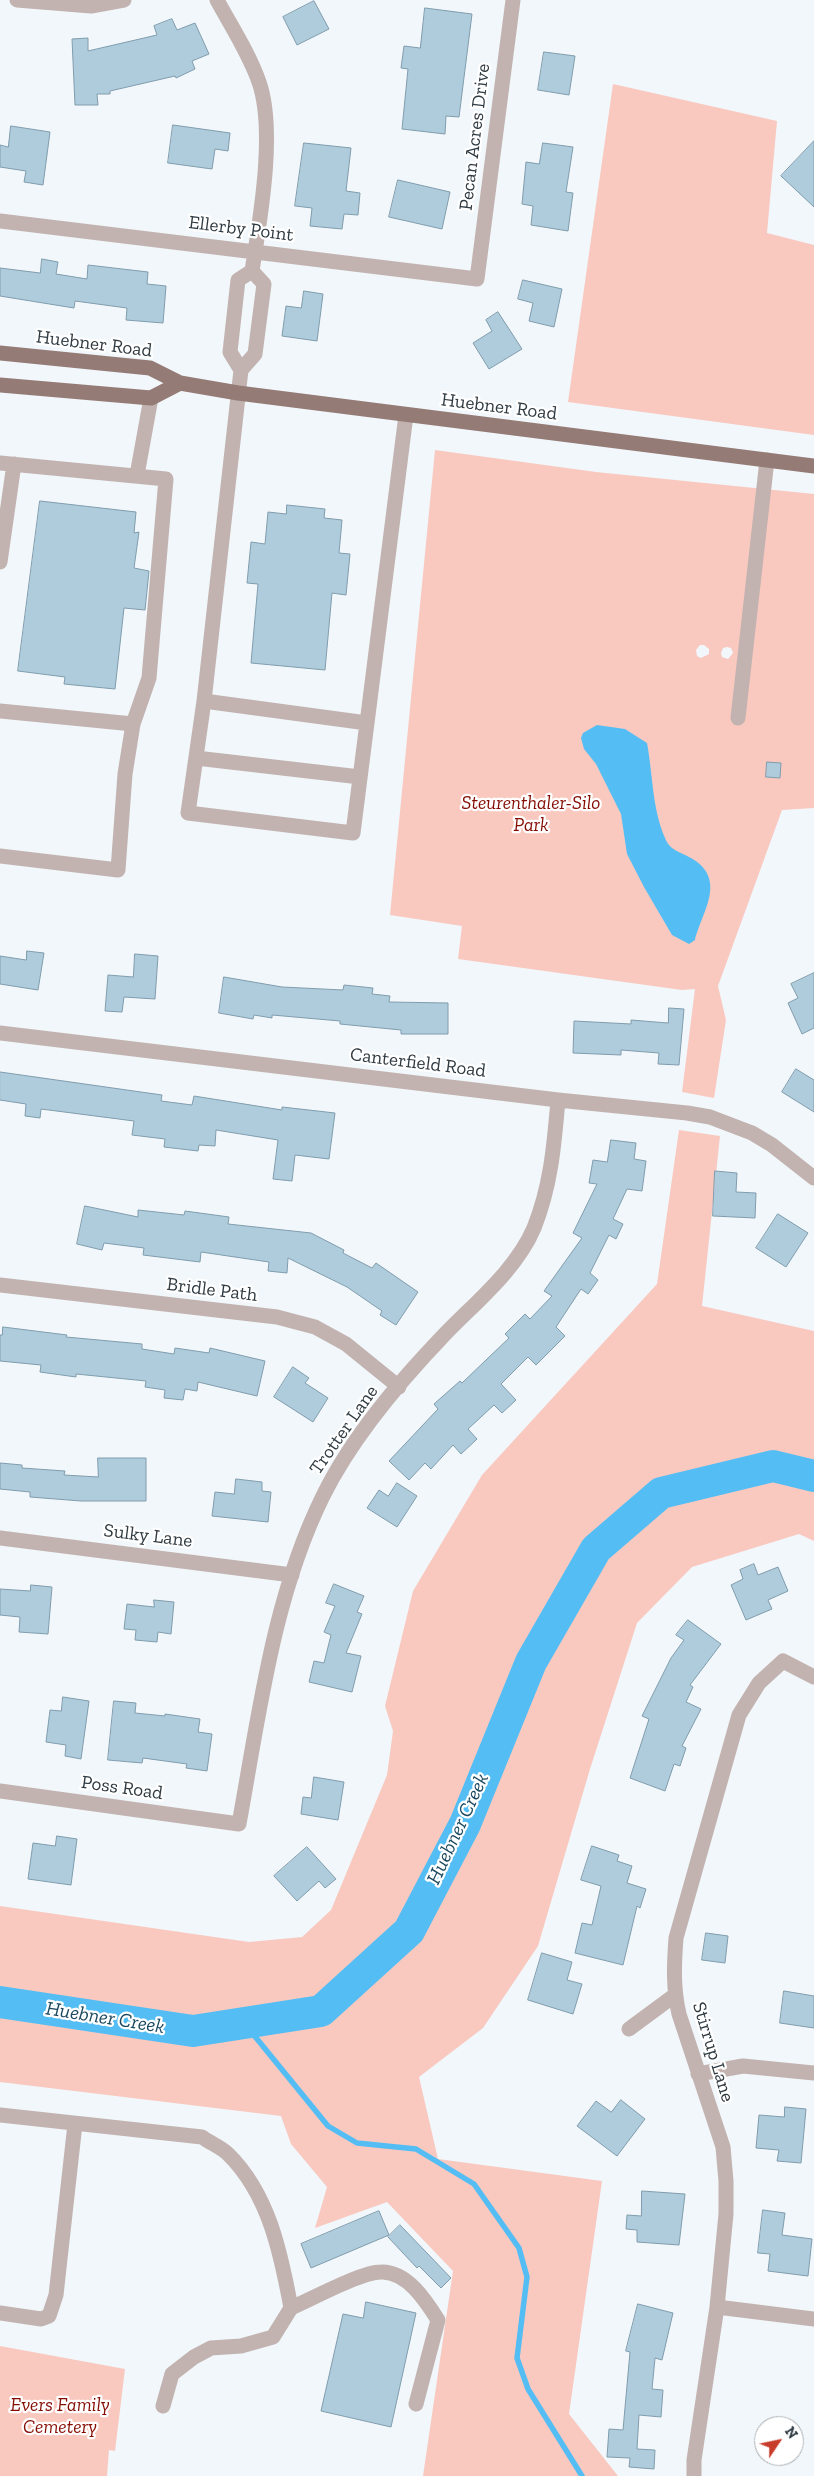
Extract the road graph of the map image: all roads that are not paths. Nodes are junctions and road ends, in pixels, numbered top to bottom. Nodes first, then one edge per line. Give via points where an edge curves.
1 (17, 0) edge
2 (124, 0) edge
3 (217, 0) edge
4 (513, 0) edge
5 (0, 221) edge
6 (255, 250) junction
7 (252, 271) junction
8 (477, 279) joint
9 (0, 353) edge
10 (241, 370) junction
11 (180, 383) junction
12 (0, 385) edge
13 (238, 393) junction
14 (151, 398) junction
15 (406, 415) junction
16 (767, 460) junction
17 (7, 463) edge
18 (814, 466) edge
19 (137, 475) junction
20 (0, 562) edge
21 (204, 701) junction
22 (0, 711) edge
23 (738, 718) dead end
24 (367, 723) junction
25 (133, 724) junction
26 (196, 758) junction
27 (360, 777) junction
28 (0, 856) edge
29 (0, 1033) edge
30 (558, 1100) junction
31 (814, 1178) edge
32 (0, 1285) edge
33 (399, 1387) junction
34 (0, 1538) edge
35 (292, 1575) junction
36 (814, 1677) edge
37 (0, 1791) edge
38 (239, 1824) joint
39 (675, 1995) junction
40 (629, 2029) dead end
41 (814, 2073) edge
42 (698, 2074) junction
43 (0, 2115) edge
44 (75, 2124) junction
45 (717, 2307) junction
46 (291, 2308) junction
47 (0, 2313) edge
48 (814, 2320) edge
49 (416, 2404) dead end
50 (163, 2406) dead end
51 (694, 2476) edge

1 - 2 street via 91,6
3 - 6 street via 260,84 266,117 266,152
4 - 8 street, Pecan Acres Drive
5 - 6 street, Ellerby Point
6 - 7 street
6 - 8 street, Ellerby Point
7 - 10 street via 264,284 254,354
7 - 10 street via 238,280 230,352
9 - 11 main road, Huebner Road via 150,368
10 - 13 street
11 - 13 main road, Huebner Road
11 - 14 main road
12 - 14 main road
13 - 15 main road, Huebner Road
13 - 21 street
14 - 19 street
15 - 16 main road, Huebner Road
15 - 24 street
16 - 18 main road, Huebner Road
16 - 23 street
17 - 19 street
17 - 20 street
19 - 25 street via 166,479 149,678
21 - 24 street
21 - 26 street
22 - 25 street
24 - 27 street
25 - 28 street via 125,774 118,870
26 - 27 street
26 - 27 street via 188,813 353,833
29 - 30 street, Canterfield Road
30 - 31 street, Canterfield Road via 710,1117 752,1133
30 - 33 street, Trotter Lane via 552,1172 533,1229 515,1260
32 - 33 street, Bridle Path via 286,1320 315,1327 346,1344
33 - 35 street, Trotter Lane via 358,1438 322,1496
34 - 35 street, Sulky Lane
35 - 38 street, Trotter Lane via 271,1647
36 - 39 street, Stirrup Lane via 783,1661 759,1683 739,1715 678,1929 673,1976
37 - 38 street, Poss Road
39 - 40 street
39 - 42 street, Stirrup Lane
41 - 42 street via 743,2066
42 - 45 street, Stirrup Lane via 723,2147 726,2181
43 - 44 street
44 - 46 street via 202,2138 228,2153 252,2186 276,2236
44 - 47 street via 56,2295 49,2316 41,2319
45 - 48 street
45 - 51 street, Stirrup Lane
46 - 49 street via 360,2276 382,2271 405,2280 438,2320
46 - 50 street via 273,2337 241,2346 211,2348 194,2357 172,2374

